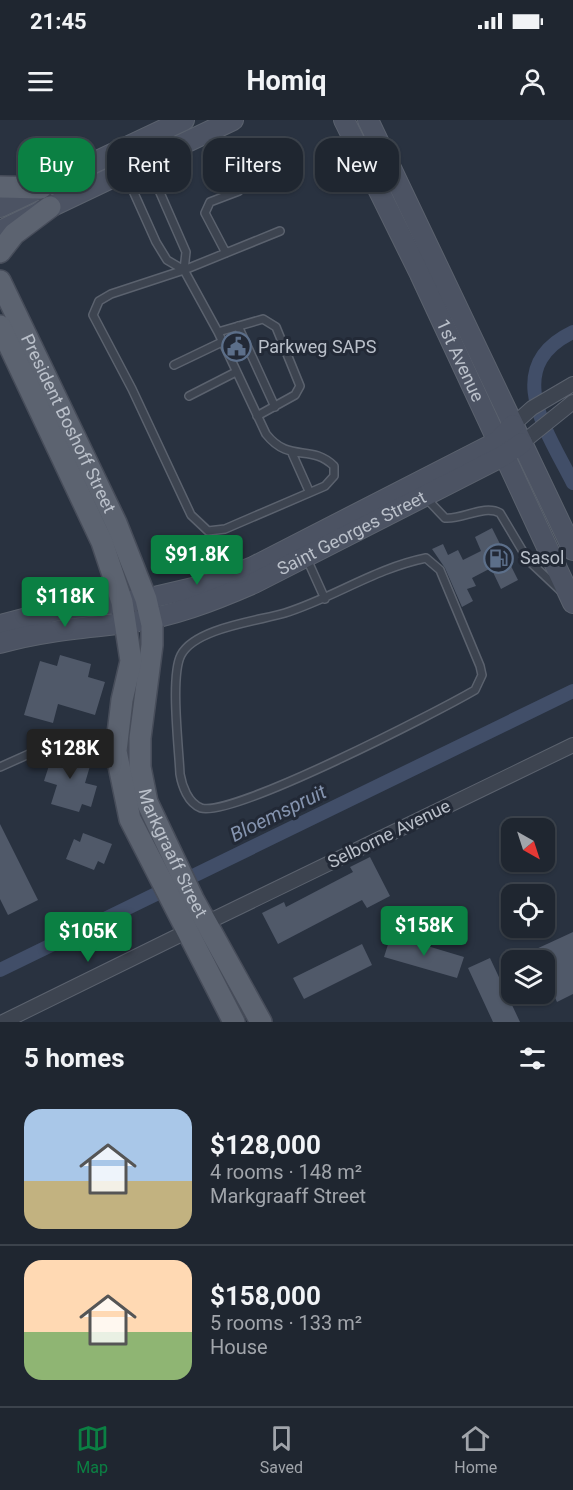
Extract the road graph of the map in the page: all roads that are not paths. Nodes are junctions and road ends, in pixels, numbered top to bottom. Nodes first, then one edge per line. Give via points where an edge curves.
1 (184, 120) edge
2 (233, 120) edge
3 (345, 120) edge
4 (368, 120) edge
5 (381, 120) edge
6 (376, 138) edge
7 (382, 138) edge
8 (191, 141) edge
9 (107, 178) edge
10 (399, 185) edge
11 (0, 187) edge
12 (133, 192) edge
13 (160, 192) edge
14 (236, 192) edge
15 (45, 197) junction
16 (0, 207) edge
17 (0, 231) edge
18 (280, 231) dead end
19 (0, 252) edge
20 (226, 253) junction
21 (184, 270) junction
22 (0, 281) edge
23 (0, 326) edge
24 (238, 326) junction
25 (218, 332) junction
26 (222, 342) junction
27 (174, 365) dead end
28 (236, 372) junction
29 (569, 387) edge
30 (189, 396) dead end
31 (573, 403) edge
32 (275, 407) junction
33 (257, 416) junction
34 (518, 434) junction
35 (500, 449) junction
36 (292, 453) junction
37 (309, 491) junction
38 (424, 496) junction
39 (573, 550) edge
40 (306, 556) junction
41 (325, 599) junction
42 (572, 601) edge
43 (148, 608) junction
44 (124, 612) junction
45 (0, 625) edge
46 (0, 643) edge
47 (573, 745) edge
48 (29, 754) dead end
49 (0, 767) edge
50 (206, 923) junction
51 (186, 932) junction
52 (3, 1022) edge
53 (234, 1022) edge
54 (261, 1022) edge

1 - 15 street
2 - 8 street
3 - 35 street, 1st Avenue
4 - 6 street, 1st Avenue
5 - 7 street
9 - 15 street
10 - 34 street, 1st Avenue
11 - 15 main road
12 - 21 lane via 167,260
13 - 21 lane via 186,252
14 - 20 lane via 210,202 205,213
15 - 16 street
15 - 17 street
15 - 19 main road
18 - 20 lane
20 - 21 lane
21 - 25 lane
21 - 37 lane via 111,294 99,301 93,315 191,515 208,531 225,529
22 - 43 main road, President Boshoff Street via 116,523
23 - 44 main road, President Boshoff Street via 102,542
24 - 25 lane
24 - 32 lane
24 - 32 lane via 263,319 276,327 300,386 295,395
25 - 26 lane
26 - 27 lane
26 - 28 lane
28 - 30 lane
28 - 33 lane
29 - 34 street via 532,408
31 - 34 street via 542,424
32 - 33 lane
33 - 36 lane via 277,447
34 - 35 street, Saint Georges Street
34 - 39 street, 1st Avenue
35 - 38 street, Saint Georges Street
35 - 42 street, 1st Avenue
35 - 43 street, Saint Georges Street via 253,567
36 - 37 lane
36 - 37 lane via 324,456 334,466 334,476 325,486
38 - 40 street, Saint Georges Street
38 - 42 lane via 445,518 488,510 500,513 528,560
40 - 41 lane
40 - 43 street, Saint Georges Street via 214,601
41 - 41 lane via 382,571 426,558 432,561 440,570 480,666 481,683 460,699 348,755 254,796 216,808 202,808 186,794 180,774 176,683 181,655 206,635
43 - 44 street, Saint Georges Street
43 - 50 main road, Markgraaff Street via 153,645 140,738 140,767 147,802
44 - 45 street, Saint Georges Street via 58,610
44 - 46 street, Saint Georges Street
44 - 51 main road, Markgraaff Street via 131,661 116,751 120,782 130,819
47 - 50 street, Selborne Avenue
48 - 49 lane
50 - 54 main road, Markgraaff Street
51 - 52 street
51 - 53 main road, Markgraaff Street

